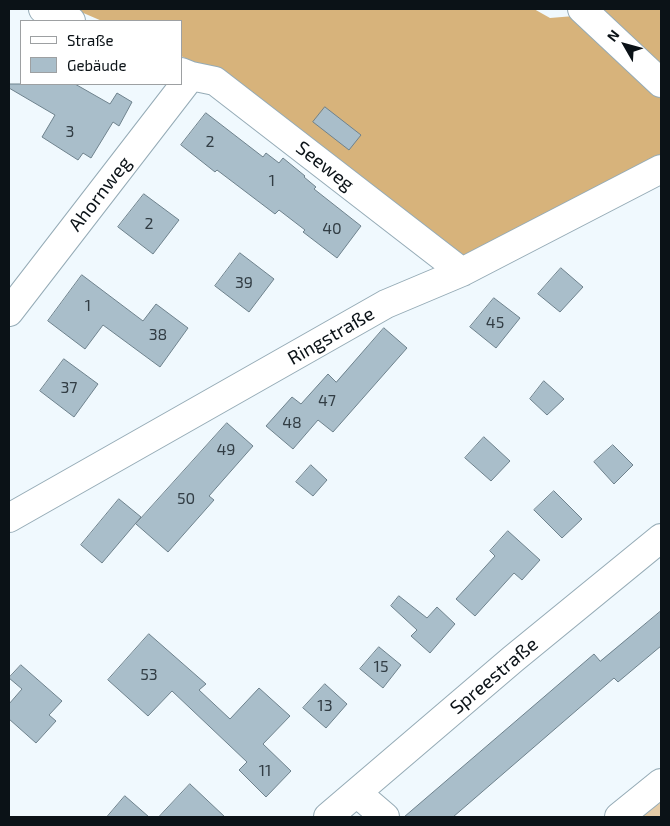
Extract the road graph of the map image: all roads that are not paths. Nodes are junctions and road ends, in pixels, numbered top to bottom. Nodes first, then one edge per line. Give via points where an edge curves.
1 (43, 9) edge
2 (582, 9) edge
3 (69, 20) edge
4 (186, 74) edge
5 (661, 83) edge
6 (178, 85) edge
7 (661, 169) edge
8 (462, 272) junction
9 (9, 312) edge
10 (9, 518) edge
11 (661, 538) edge
12 (661, 783) edge
13 (357, 793) junction
14 (328, 817) edge
15 (385, 817) edge
16 (619, 817) edge

1 - 3 street
2 - 5 street
4 - 8 street, Seeweg via 215,81
6 - 9 street, Ahornweg
7 - 8 street, Ringstraße
8 - 10 street, Ringstraße via 386,304
11 - 13 street, Spreestraße via 512,659
12 - 16 street
13 - 14 street, Spreestraße
13 - 15 street

